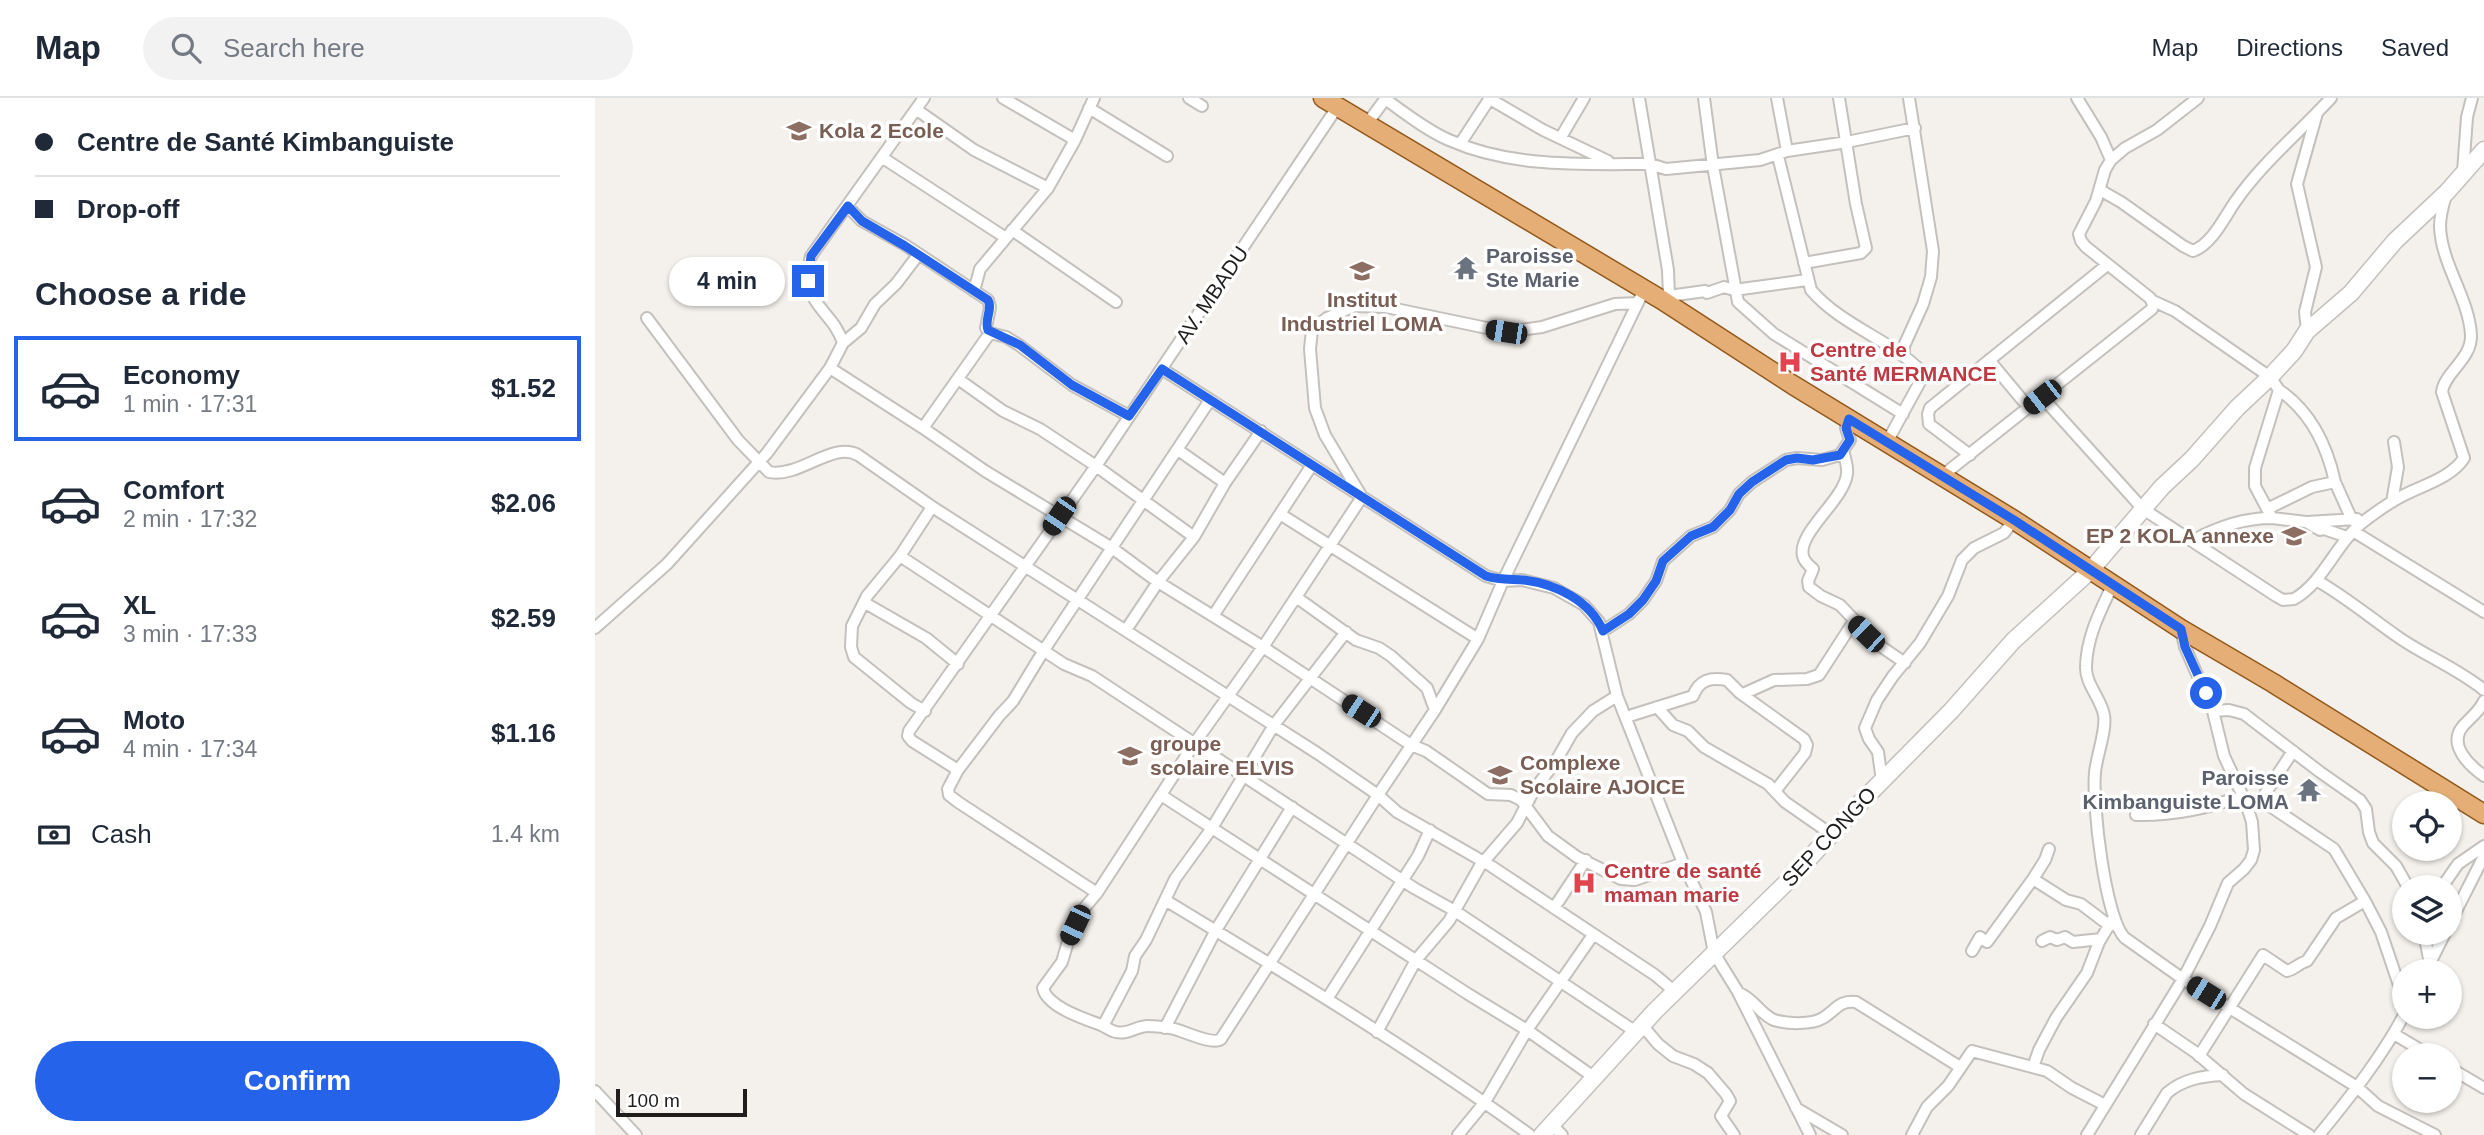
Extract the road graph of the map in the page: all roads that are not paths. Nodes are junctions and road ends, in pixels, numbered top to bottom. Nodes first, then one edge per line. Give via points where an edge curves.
1 (924, 98) edge
2 (1003, 98) edge
3 (1189, 98) edge
4 (1584, 98) edge
5 (1704, 98) edge
6 (1777, 98) edge
7 (1839, 98) edge
8 (1909, 98) edge
9 (2077, 98) edge
10 (2198, 98) edge
11 (2331, 98) edge
12 (2472, 98) edge
13 (1385, 99) edge
14 (1490, 99) edge
15 (1637, 99) edge
16 (1331, 102) edge
17 (1091, 103) edge
18 (1202, 106) dead end
19 (917, 110) junction
20 (2318, 110) junction
21 (1366, 125) junction
22 (1915, 128) junction
23 (1560, 137) junction
24 (1075, 140) junction
25 (1847, 142) junction
26 (1461, 144) junction
27 (2484, 149) edge
28 (1783, 153) junction
29 (1167, 156) dead end
30 (883, 158) junction
31 (2111, 160) junction
32 (1614, 164) junction
33 (1650, 164) junction
34 (1713, 166) junction
35 (2463, 172) junction
36 (1048, 188) junction
37 (2100, 190) junction
38 (2447, 192) junction
39 (848, 206) junction
40 (1009, 234) junction
41 (918, 256) junction
42 (1804, 263) junction
43 (2106, 265) junction
44 (1807, 280) junction
45 (1734, 290) junction
46 (974, 291) junction
47 (1641, 297) junction
48 (1665, 298) junction
49 (2153, 301) junction
50 (1116, 302) dead end
51 (647, 318) dead end
52 (2307, 331) junction
53 (990, 333) junction
54 (843, 344) junction
55 (1904, 355) junction
56 (1989, 360) junction
57 (830, 368) junction
58 (1162, 369) junction
59 (958, 379) junction
60 (2274, 383) junction
61 (2042, 397) junction
62 (1210, 400) junction
63 (2029, 408) junction
64 (1903, 414) junction
65 (1129, 416) junction
66 (1849, 419) junction
67 (923, 428) junction
68 (1261, 431) junction
69 (1887, 442) junction
70 (2394, 442) dead end
71 (1178, 450) junction
72 (1843, 452) junction
73 (1970, 455) junction
74 (758, 462) junction
75 (1312, 464) junction
76 (1096, 466) junction
77 (1942, 476) junction
78 (2335, 482) junction
79 (1225, 483) junction
80 (1362, 497) junction
81 (1143, 500) junction
82 (2392, 502) junction
83 (933, 508) junction
84 (2143, 509) junction
85 (2269, 513) junction
86 (1280, 514) junction
87 (1059, 516) junction
88 (2014, 520) junction
89 (2306, 522) junction
90 (2351, 529) junction
91 (1193, 537) junction
92 (2192, 541) junction
93 (1329, 547) junction
94 (1112, 548) junction
95 (900, 556) junction
96 (1025, 566) junction
97 (2089, 571) junction
98 (2316, 580) junction
99 (1503, 581) junction
100 (1158, 582) junction
101 (2112, 586) junction
102 (1296, 597) junction
103 (1077, 599) junction
104 (865, 603) junction
105 (2484, 612) edge
106 (991, 615) junction
107 (1213, 616) junction
108 (1854, 621) junction
109 (595, 628) edge
110 (2181, 629) junction
111 (1126, 630) junction
112 (1603, 631) junction
113 (1346, 632) junction
114 (1478, 639) junction
115 (1263, 647) junction
116 (1044, 650) junction
117 (1905, 663) junction
118 (958, 664) junction
119 (1311, 678) junction
120 (2484, 690) edge
121 (1743, 694) junction
122 (1228, 695) junction
123 (1617, 696) junction
124 (2484, 701) edge
125 (1657, 707) junction
126 (925, 710) junction
127 (1435, 710) junction
128 (2213, 711) junction
129 (1626, 717) junction
130 (1274, 725) junction
131 (1194, 744) junction
132 (1411, 745) junction
133 (2293, 751) junction
134 (958, 770) junction
135 (1245, 776) junction
136 (2484, 776) edge
137 (1882, 781) junction
138 (1776, 790) junction
139 (1161, 795) junction
140 (1378, 795) junction
141 (2243, 796) junction
142 (1526, 805) junction
143 (1293, 807) junction
144 (2484, 814) edge
145 (2136, 815) dead end
146 (1212, 828) junction
147 (1430, 830) junction
148 (1831, 834) junction
149 (1347, 843) junction
150 (2484, 846) edge
151 (2049, 849) dead end
152 (2484, 856) edge
153 (1260, 859) junction
154 (1586, 860) junction
155 (1483, 862) junction
156 (1683, 863) junction
157 (2401, 875) edge
158 (2450, 875) edge
159 (1403, 879) junction
160 (2033, 879) junction
161 (1097, 893) junction
162 (1316, 894) junction
163 (2462, 899) edge
164 (1165, 900) junction
165 (2365, 901) junction
166 (1555, 908) junction
167 (1455, 911) junction
168 (2112, 921) junction
169 (1371, 929) junction
170 (1216, 930) junction
171 (1593, 935) junction
172 (2101, 939) junction
173 (2042, 941) dead end
174 (1972, 951) dead end
175 (1714, 953) junction
176 (1416, 960) junction
177 (1270, 965) junction
178 (2392, 965) edge
179 (2183, 979) junction
180 (1559, 982) junction
181 (1674, 991) junction
182 (1738, 992) junction
183 (1327, 999) junction
184 (2230, 1008) junction
185 (2154, 1024) junction
186 (1103, 1026) junction
187 (1165, 1028) junction
188 (1639, 1029) junction
189 (2397, 1029) edge
190 (1527, 1030) junction
191 (1377, 1032) junction
192 (2394, 1034) junction
193 (2409, 1043) edge
194 (2199, 1056) junction
195 (1960, 1067) junction
196 (2033, 1067) junction
197 (2223, 1075) junction
198 (2462, 1075) edge
199 (1595, 1078) junction
200 (2357, 1087) junction
201 (2484, 1088) edge
202 (595, 1091) edge
203 (1485, 1102) junction
204 (2105, 1105) junction
205 (1795, 1108) junction
206 (1552, 1132) edge
207 (636, 1135) edge
208 (1458, 1135) edge
209 (1530, 1135) edge
210 (1734, 1135) edge
211 (1810, 1135) edge
212 (1842, 1135) edge
213 (1912, 1135) edge
214 (2087, 1135) edge
215 (2141, 1135) edge
216 (2309, 1135) edge
217 (2319, 1135) edge
218 (2435, 1135) edge

1 - 19 street
2 - 24 street
3 - 18 street
4 - 23 street
5 - 34 street
6 - 28 street
7 - 25 street
8 - 22 street
9 - 31 street
10 - 31 street
11 - 20 street
12 - 35 street via 2466,117
13 - 21 street
13 - 26 street
14 - 23 street
14 - 26 street
15 - 33 street
16 - 21 main road
16 - 58 street, AV. MBADU
17 - 24 street
17 - 29 street
19 - 30 street
19 - 36 street via 974,150
20 - 37 street via 2258,174 2199,249 2183,246
20 - 52 street via 2297,184 2316,267 2305,312
21 - 47 main road
22 - 25 street
22 - 55 street via 1933,251 1931,277 1903,346
23 - 32 street
24 - 36 street
25 - 28 street
25 - 42 street via 1865,251
26 - 32 street via 1543,164
27 - 35 street, SEP CONGO
28 - 34 street
28 - 42 street
30 - 39 street
30 - 40 street
31 - 37 street
32 - 33 street
33 - 34 street via 1666,169
33 - 48 street via 1667,260
34 - 45 street
35 - 38 street, SEP CONGO
36 - 40 street
37 - 43 street via 2079,238
38 - 52 street, SEP CONGO via 2395,240 2351,293
38 - 82 street via 2441,232 2471,336 2442,392 2464,458 2450,473
39 - 41 street via 862,221
39 - 54 street via 811,256 807,275 813,297
40 - 46 street via 977,273
40 - 50 street
41 - 46 street
41 - 54 street
42 - 44 street
43 - 49 street
43 - 56 street
44 - 45 street
44 - 55 street via 1823,304
45 - 48 street via 1724,287
45 - 64 street via 1738,302 1774,334
46 - 53 street via 990,304 986,328
47 - 48 main road
47 - 80 street via 1542,327 1506,332 1371,305 1355,306 1318,324 1310,336 1315,408 1325,435
47 - 99 street
48 - 66 main road
49 - 60 street via 2175,311
49 - 61 street via 2144,317
51 - 74 street
52 - 60 street, SEP CONGO
53 - 59 street
53 - 65 street via 1020,345 1072,385
54 - 57 street
55 - 64 street via 1923,374
56 - 63 street
56 - 73 street via 1938,400 1928,414 1935,430
57 - 67 street
57 - 74 street
58 - 62 street
58 - 65 street, AV. MBADU
59 - 67 street
59 - 76 street
60 - 78 street via 2306,415 2328,456
60 - 84 street, SEP CONGO via 2237,408
60 - 85 street via 2255,468 2255,486
61 - 63 street
61 - 84 street
62 - 68 street
62 - 71 street
63 - 73 street
64 - 69 street
65 - 76 street, AV. MBADU
66 - 69 main road
66 - 72 street via 1850,440
67 - 87 street
68 - 75 street
68 - 79 street
69 - 77 main road
70 - 82 street via 2398,467
71 - 79 street
71 - 81 street
72 - 108 street via 1846,479 1813,527 1802,554 1813,569 1809,587 1840,605
72 - 112 street via 1822,460 1786,460 1752,482 1713,527 1691,536 1663,561 1643,600
73 - 77 street
74 - 83 street via 769,472 779,473 835,453 852,452
74 - 109 street via 667,564
75 - 80 street
75 - 86 street
76 - 81 street
76 - 87 street, AV. MBADU
77 - 88 main road
78 - 85 street via 2299,492
78 - 90 street
79 - 91 street
80 - 93 street
80 - 99 street via 1486,576
81 - 91 street
81 - 94 street
82 - 90 street
83 - 95 street
83 - 96 street
84 - 92 street
84 - 97 street, SEP CONGO
85 - 89 street
85 - 92 street via 2216,528
86 - 93 street
86 - 107 street
87 - 94 street
87 - 96 street, AV. MBADU
88 - 97 main road
88 - 117 street via 2004,533 1974,548 1962,560 1948,596
89 - 90 street
89 - 90 street via 2320,530
90 - 98 street
90 - 105 street
91 - 100 street
92 - 98 street via 2283,600 2299,596
93 - 102 street
93 - 114 street
94 - 100 street
94 - 103 street
95 - 104 street
95 - 106 street
96 - 103 street
96 - 106 street, AV. MBADU
97 - 101 main road
97 - 137 street, SEP CONGO via 2013,641
98 - 120 street
99 - 112 street via 1554,587 1592,612
99 - 114 street
100 - 107 street
100 - 111 street
101 - 110 main road
101 - 168 street via 2094,620 2085,670 2105,718 2095,774 2096,804
102 - 113 street
102 - 115 street
103 - 111 street
103 - 116 street
104 - 118 street via 921,635
104 - 126 street via 852,626 853,656
106 - 116 street
106 - 118 street, AV. MBADU
107 - 115 street
108 - 117 street
108 - 121 street via 1819,675 1806,680 1774,680
110 - 128 street
110 - 144 main road
111 - 122 street
112 - 123 street
113 - 119 street
113 - 127 street via 1391,656 1427,688
114 - 127 street
115 - 119 street
115 - 122 street
116 - 131 street
116 - 134 street via 1013,701
117 - 137 street via 1877,700 1865,728 1878,752
118 - 126 street, AV. MBADU
119 - 130 street
119 - 132 street
121 - 125 street via 1727,680 1704,680 1693,696
121 - 138 street via 1804,738 1807,746
122 - 130 street
122 - 131 street
123 - 129 street
123 - 142 street via 1581,722
124 - 136 street via 2459,737 2464,759
125 - 129 street
125 - 138 street via 1673,725 1688,731 1712,753
126 - 134 street, AV. MBADU via 909,738
127 - 132 street
128 - 133 street via 2244,714
128 - 141 street via 2224,756
129 - 156 street
130 - 135 street
130 - 140 street
131 - 135 street
131 - 139 street
132 - 140 street
132 - 142 street via 1487,794 1511,795
133 - 157 street via 2360,800 2374,846
133 - 165 street via 2261,800 2334,849
134 - 161 street via 948,789 951,796
135 - 143 street
135 - 146 street
137 - 148 street, SEP CONGO
138 - 148 street via 1785,802
139 - 146 street
139 - 161 street
140 - 147 street
140 - 149 street
141 - 145 street via 2184,813
141 - 179 street via 2254,836 2251,860 2228,883
142 - 154 street via 1548,836
142 - 155 street via 1509,835
143 - 149 street
143 - 153 street
146 - 153 street
146 - 164 street
147 - 155 street
147 - 159 street
148 - 175 street, SEP CONGO
149 - 159 street
149 - 162 street
150 - 158 street
151 - 160 street
152 - 163 street
153 - 162 street
153 - 170 street
154 - 156 street via 1635,880
154 - 166 street
155 - 166 street
155 - 167 street
156 - 175 street via 1706,912
159 - 167 street
159 - 169 street
160 - 168 street
160 - 174 street via 1987,942 1980,937
161 - 186 street via 1081,912 1062,962 1043,988 1079,1018
162 - 169 street
162 - 177 street
164 - 170 street
164 - 186 street
165 - 178 street
165 - 184 street via 2336,918 2307,961 2292,970 2263,955
166 - 171 street
167 - 176 street
167 - 180 street
168 - 172 street
168 - 179 street via 2122,935
169 - 176 street
169 - 183 street
170 - 177 street
170 - 187 street
171 - 180 street
171 - 181 street
172 - 173 street via 2085,943 2050,937
172 - 196 street via 2087,973 2056,1018
175 - 181 street, SEP CONGO
175 - 182 street
176 - 190 street
176 - 191 street
177 - 183 street
177 - 187 street via 1217,1042
179 - 184 street
179 - 185 street
180 - 188 street
180 - 190 street
181 - 188 street, SEP CONGO
182 - 195 street via 1770,1018 1791,1023 1822,1019 1842,1002 1856,1002
182 - 205 street
183 - 191 street
184 - 194 street
184 - 200 street
185 - 194 street
185 - 204 street
186 - 187 street via 1115,1032 1146,1026
188 - 199 street, SEP CONGO
188 - 210 street via 1682,1061 1700,1066 1717,1082 1730,1101 1721,1116
189 - 192 street
190 - 199 street
190 - 203 street
191 - 203 street
192 - 193 street
192 - 200 street
194 - 197 street
195 - 196 street via 1967,1055 1976,1051
195 - 213 street via 1927,1107
196 - 204 street
197 - 215 street via 2186,1080 2173,1087
197 - 216 street
198 - 201 street
199 - 206 street, SEP CONGO
200 - 217 street
200 - 218 street via 2378,1106
202 - 207 street
203 - 208 street
203 - 209 street
204 - 214 street
205 - 211 street
205 - 212 street

